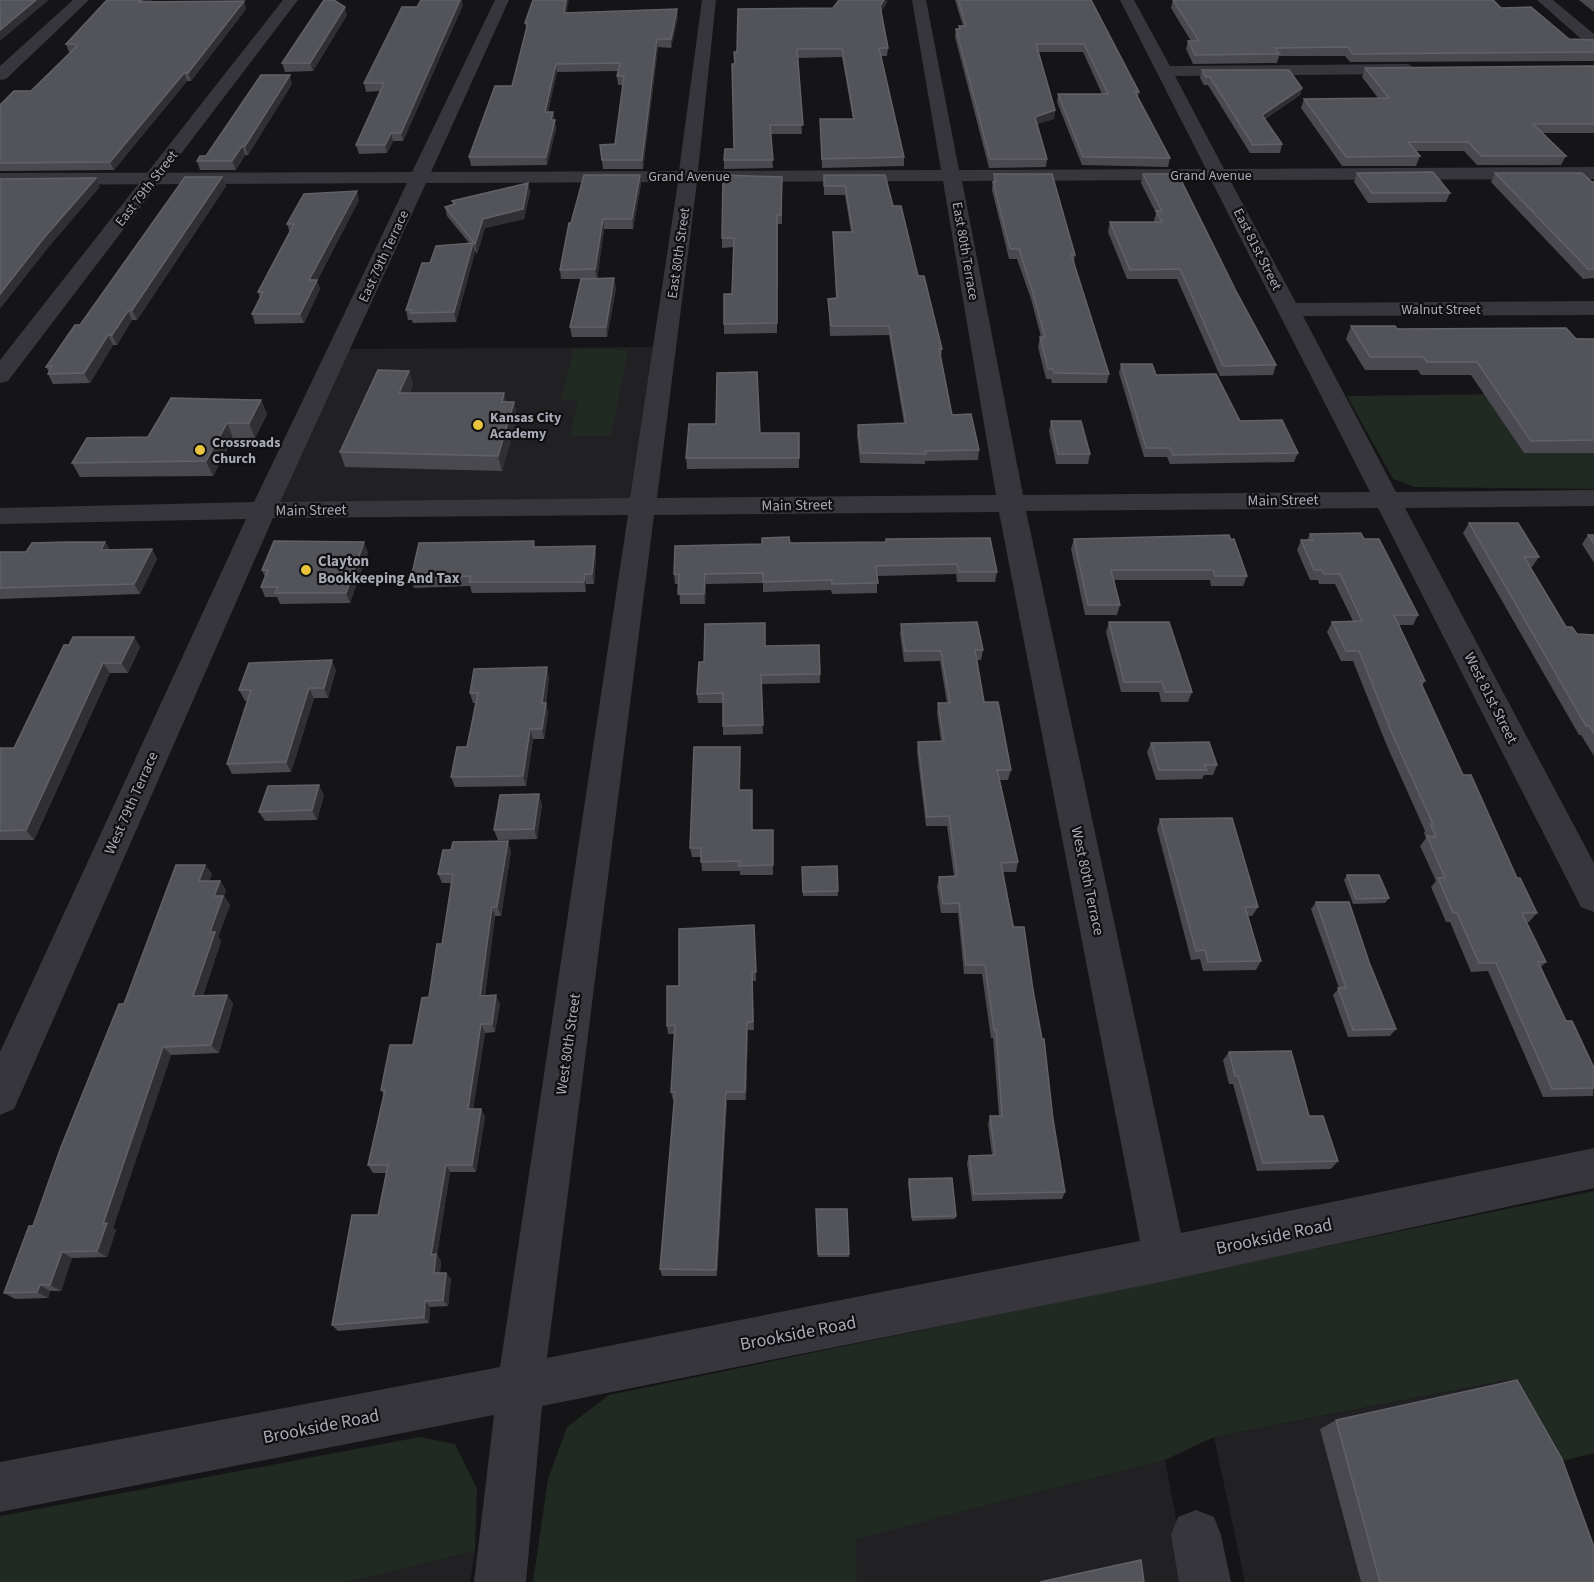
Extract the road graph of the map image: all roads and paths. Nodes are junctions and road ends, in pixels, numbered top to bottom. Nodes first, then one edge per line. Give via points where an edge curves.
1 (82, 0) edge
2 (291, 0) edge
3 (502, 0) edge
4 (709, 0) edge
5 (919, 0) edge
6 (1127, 0) edge
7 (1544, 0) edge
8 (1594, 42) edge
9 (1427, 69) edge
10 (1164, 71) junction
11 (0, 75) edge
12 (1594, 173) edge
13 (1219, 175) junction
14 (688, 176) junction
15 (952, 176) junction
16 (420, 177) junction
17 (154, 178) junction
18 (0, 179) edge
19 (1594, 308) edge
20 (1289, 309) junction
21 (0, 376) edge
22 (1387, 498) junction
23 (1594, 498) edge
24 (1011, 502) junction
25 (643, 506) junction
26 (263, 510) junction
27 (0, 516) edge
28 (1594, 897) edge
29 (0, 1096) edge
30 (1594, 1168) edge
31 (1166, 1259) junction
32 (520, 1389) junction
33 (0, 1487) edge
34 (500, 1582) edge

1 - 11 street
2 - 17 street, East 79th Street
3 - 16 street, East 79th Terrace
4 - 14 street, East 80th Street
5 - 15 street, East 80th Terrace
6 - 10 street, East 81st Street
7 - 8 street
9 - 10 street
10 - 13 street, East 81st Street
12 - 13 street, Grand Avenue
13 - 15 street, Grand Avenue
13 - 20 street, East 81st Street
14 - 15 street, Grand Avenue
14 - 16 street, Grand Avenue
14 - 25 street, East 80th Street
15 - 24 street, East 80th Terrace
16 - 17 street, Grand Avenue
16 - 26 street, East 79th Terrace
17 - 18 street, Grand Avenue
17 - 21 street, East 79th Street
19 - 20 street, Walnut Street
20 - 22 street, East 81st Street
22 - 23 street, Main Street
22 - 24 street, Main Street
22 - 28 street, West 81st Street
24 - 25 street, Main Street
24 - 31 street, West 80th Terrace
25 - 26 street, Main Street
25 - 32 street, West 80th Street
26 - 27 street, Main Street
26 - 29 street, West 79th Terrace
30 - 31 street, Brookside Road
31 - 32 street, Brookside Road
32 - 33 street, Brookside Road
32 - 34 street, West 80th Street

